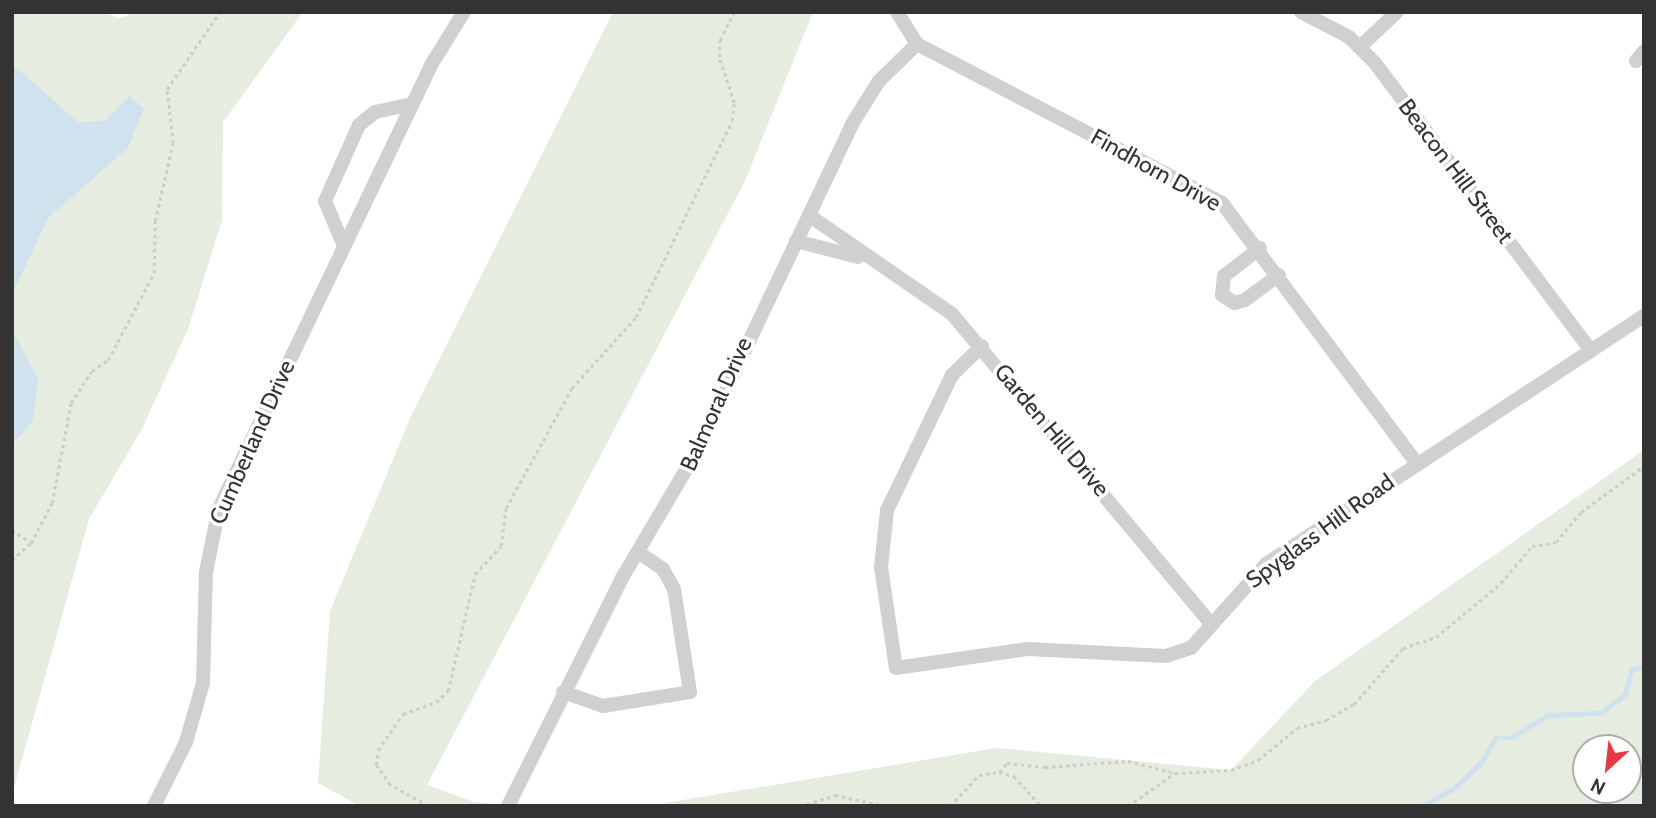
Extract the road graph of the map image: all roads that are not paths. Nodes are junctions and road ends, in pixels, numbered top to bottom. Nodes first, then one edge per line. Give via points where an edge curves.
1 (464, 12) edge
2 (897, 12) edge
3 (1301, 12) edge
4 (1397, 12) edge
5 (917, 44) junction
6 (1361, 46) junction
7 (412, 104) junction
8 (810, 216) junction
9 (796, 241) junction
10 (344, 246) junction
11 (1260, 248) junction
12 (870, 259) junction
13 (1279, 275) junction
14 (1644, 316) edge
15 (982, 346) junction
16 (1591, 351) junction
17 (1416, 462) junction
18 (638, 552) junction
19 (1212, 625) junction
20 (563, 692) junction
21 (154, 806) edge
22 (508, 806) edge

1 - 7 street, Cumberland Drive
2 - 5 street
3 - 6 street, Beacon Hill Street
4 - 6 street
5 - 8 street, Balmoral Drive via 865,101
5 - 11 street, Findhorn Drive via 1206,193 1236,215
6 - 16 street, Beacon Hill Street
7 - 10 street, Cumberland Drive
7 - 10 street via 375,112 359,125 324,201
8 - 9 street, Balmoral Drive
8 - 12 street, Garden Hill Drive
9 - 12 street, Garden Hill Drive
9 - 18 street, Balmoral Drive via 697,451
10 - 21 street, Cumberland Drive via 219,508 206,572 203,684 186,742
11 - 13 street, Findhorn Drive
11 - 13 street via 1224,276 1222,295 1235,303 1245,300
12 - 15 street, Garden Hill Drive via 952,314
13 - 17 street, Findhorn Drive
14 - 16 street, Spyglass Hill Road
15 - 19 street, Garden Hill Drive
15 - 19 street, Spyglass Hill Road via 952,375 887,510 881,567 896,668 1028,649 1166,656 1191,648
16 - 17 street, Spyglass Hill Road
17 - 19 street, Spyglass Hill Road via 1252,575
18 - 20 street, Balmoral Drive
18 - 20 street via 663,569 674,589 690,692 603,706
20 - 22 street, Balmoral Drive

